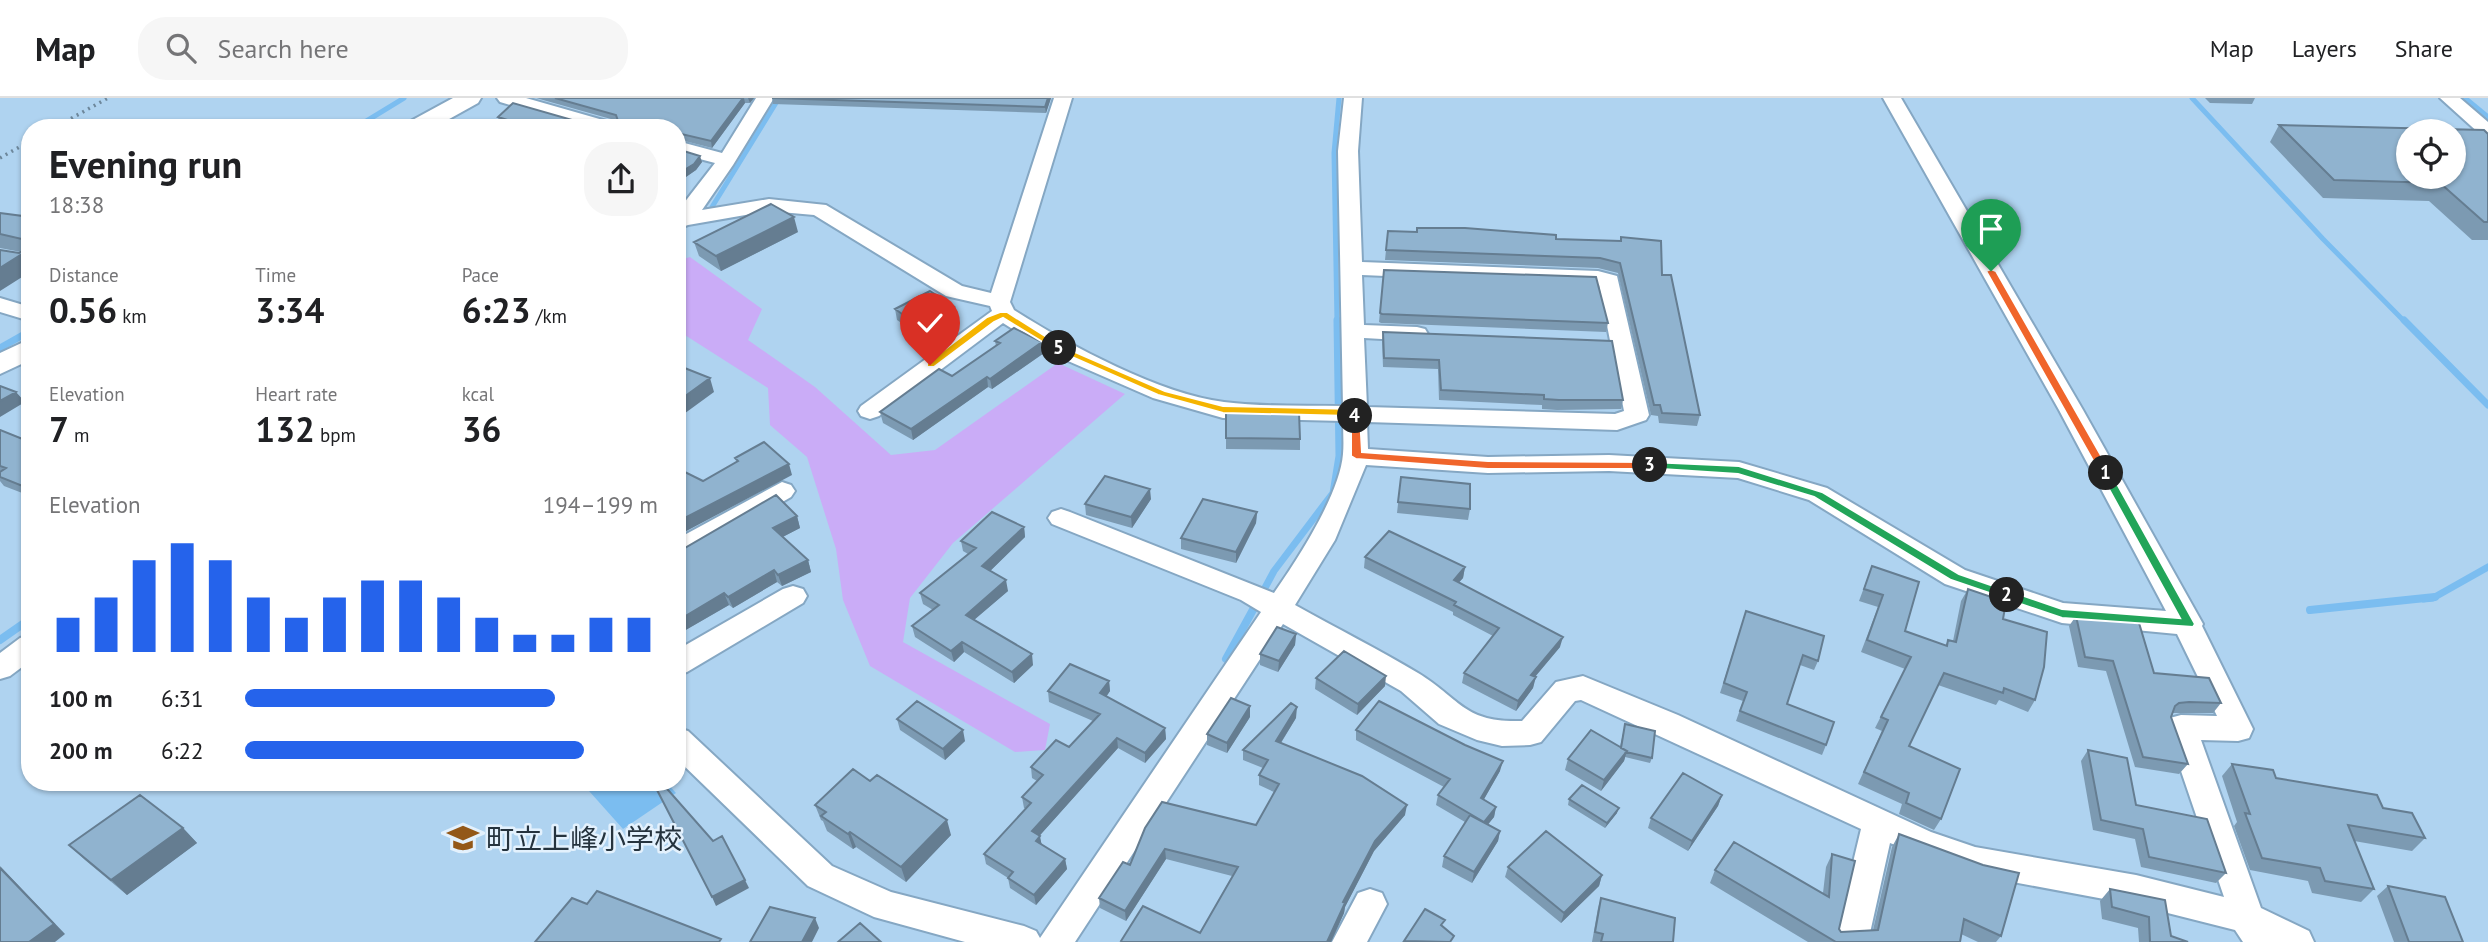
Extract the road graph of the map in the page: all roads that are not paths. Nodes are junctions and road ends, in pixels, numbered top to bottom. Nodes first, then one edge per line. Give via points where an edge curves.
1 (470, 98) edge
2 (506, 98) edge
3 (765, 98) edge
4 (1063, 98) edge
5 (1353, 98) edge
6 (1892, 98) edge
7 (2449, 98) edge
8 (432, 119) edge
9 (579, 119) edge
10 (2488, 131) edge
11 (686, 149) edge
12 (725, 160) junction
13 (686, 214) edge
14 (686, 220) edge
15 (1350, 268) junction
16 (0, 305) edge
17 (1001, 308) junction
18 (21, 311) edge
19 (1352, 331) junction
20 (1433, 334) edge
21 (1595, 341) edge
22 (1622, 342) junction
23 (21, 353) edge
24 (0, 365) edge
25 (870, 411) dead end
26 (1355, 412) junction
27 (1356, 456) junction
28 (782, 491) dead end
29 (1061, 518) dead end
30 (686, 546) edge
31 (793, 596) dead end
32 (1278, 608) junction
33 (2189, 624) junction
34 (21, 653) edge
35 (686, 659) edge
36 (0, 668) edge
37 (686, 749) edge
38 (1879, 822) junction
39 (1370, 904) dead end
40 (2252, 930) edge
41 (1024, 942) edge
42 (1055, 942) edge
43 (1349, 942) edge
44 (1852, 942) edge
45 (2297, 942) edge

1 - 8 main road
2 - 9 street
3 - 12 street
4 - 17 street
5 - 15 street via 1348,151
6 - 33 street
7 - 10 street
11 - 12 street
12 - 13 street
14 - 17 street via 769,205 819,209 954,290
15 - 19 street
15 - 22 street via 1598,277 1609,281
16 - 18 street
17 - 25 street
17 - 26 street via 1060,349 1161,393 1223,410
19 - 20 street
19 - 26 street
21 - 22 street
22 - 26 street via 1637,415 1617,422
23 - 24 main road
26 - 27 street
27 - 32 street via 1347,489 1324,535
27 - 33 street via 1488,465 1609,463 1739,470 1818,494 1955,577 2062,613
28 - 30 street
29 - 32 street via 1251,593
31 - 35 street
32 - 38 street via 1411,683 1450,716 1477,728 1502,734 1530,733 1566,690 1583,688
32 - 42 street
33 - 40 street via 2238,729 2181,727
34 - 36 street
37 - 41 street via 820,876 886,906
38 - 40 street via 1975,861 2136,890
38 - 44 street
39 - 43 street
40 - 45 street

